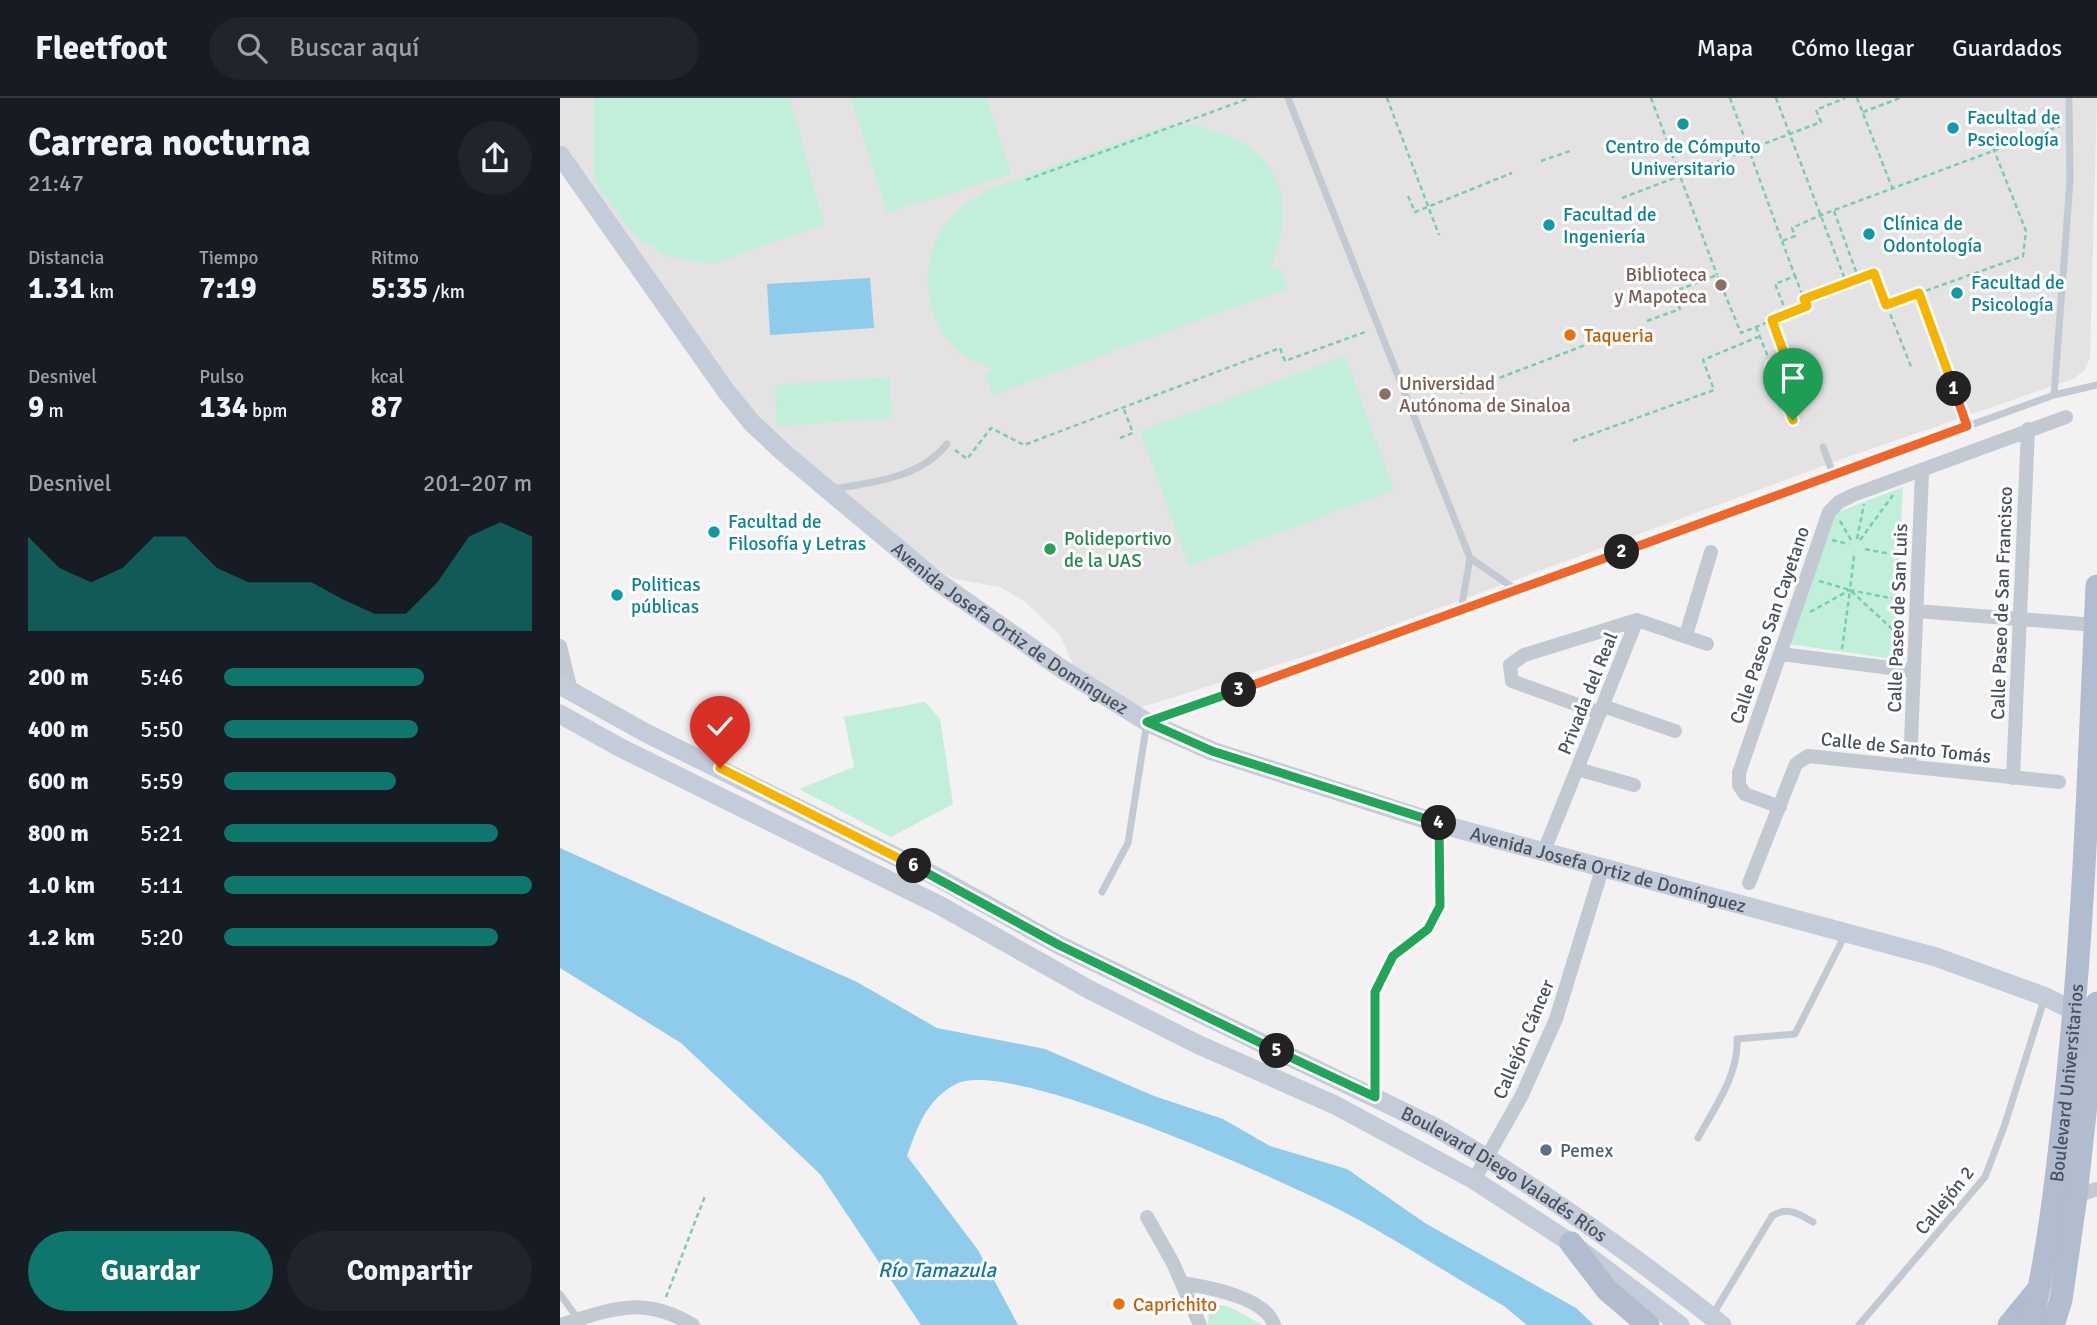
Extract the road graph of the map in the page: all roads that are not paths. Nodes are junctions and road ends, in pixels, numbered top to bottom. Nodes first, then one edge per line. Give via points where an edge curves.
1 (1288, 98) edge
2 (2069, 98) edge
3 (560, 155) edge
4 (2097, 385) edge
5 (2054, 395) junction
6 (2066, 416) dead end
7 (2028, 429) junction
8 (947, 444) road end
9 (1823, 447) dead end
10 (1922, 472) junction
11 (1833, 474) junction
12 (827, 491) junction
13 (1711, 552) dead end
14 (1471, 558) junction
15 (2097, 586) edge
16 (1515, 589) junction
17 (1916, 606) junction
18 (1461, 610) junction
19 (2096, 612) edge
20 (2020, 619) junction
21 (1637, 620) junction
22 (1686, 635) junction
23 (1707, 643) dead end
24 (560, 646) edge
25 (1781, 654) junction
26 (1914, 671) junction
27 (566, 688) edge
28 (1602, 709) junction
29 (560, 714) edge
30 (1147, 722) junction
31 (1675, 731) dead end
32 (1910, 766) junction
33 (1577, 769) junction
34 (2013, 778) junction
35 (2059, 782) dead end
36 (1634, 785) dead end
37 (1780, 807) junction
38 (1440, 824) junction
39 (1544, 851) junction
40 (1603, 866) junction
41 (1749, 883) dead end
42 (1102, 892) dead end
43 (1846, 932) junction
44 (2046, 996) junction
45 (2091, 1016) edge
46 (1375, 1097) junction
47 (1698, 1138) dead end
48 (1488, 1157) junction
49 (1474, 1180) junction
50 (2086, 1193) edge
51 (1147, 1217) dead end
52 (1813, 1222) dead end
53 (1571, 1243) junction
54 (1182, 1283) junction
55 (2040, 1287) junction
56 (560, 1294) edge
57 (2061, 1300) junction
58 (578, 1319) junction
59 (1717, 1321) edge
60 (560, 1325) edge
61 (693, 1325) edge
62 (1200, 1325) edge
63 (1274, 1325) edge
64 (1648, 1325) edge
65 (1680, 1325) edge
66 (1859, 1325) edge
67 (2009, 1325) edge
68 (2031, 1325) edge
69 (2053, 1325) edge
70 (2070, 1325) edge

1 - 14 lane
2 - 5 lane via 2070,181
3 - 12 main road, Avenida Josefa Ortiz de Domínguez via 733,400
4 - 5 lane
5 - 11 lane
6 - 7 street, Calle Paseo San Cayetano
7 - 10 street, Calle Paseo San Cayetano
7 - 20 street, Calle Paseo de San Francisco
8 - 12 lane via 936,458 889,479
9 - 11 lane
10 - 17 street, Calle Paseo de San Luis
10 - 25 street, Calle Paseo San Cayetano via 1865,491 1832,509
11 - 16 lane
12 - 30 main road, Avenida Josefa Ortiz de Domínguez via 967,604
13 - 22 street
14 - 16 lane
14 - 18 lane
15 - 19 main road, Boulevard Universitarios
16 - 18 lane
17 - 20 street
17 - 26 street, Calle Paseo de San Luis
18 - 30 lane
19 - 20 street
19 - 45 main road, Boulevard Universitarios via 2085,888
20 - 34 street, Calle Paseo de San Francisco
21 - 22 street
21 - 28 street, Privada del Real
21 - 28 street, Privada del Real via 1524,655 1510,665 1512,681
22 - 23 street
24 - 27 street
25 - 26 street
25 - 37 street, Calle Paseo San Cayetano via 1739,773 1745,794
26 - 32 street, Calle Paseo de San Luis
27 - 46 main road, Boulevard Diego Valadés Ríos via 646,733 935,876 1059,945
28 - 31 street
28 - 33 street, Privada del Real
29 - 49 main road, Boulevard Diego Valadés Ríos via 939,905 1090,990 1335,1105
30 - 38 main road, Avenida Josefa Ortiz de Domínguez via 1212,751
30 - 42 lane via 1128,843
32 - 34 street, Calle de Santo Tomás
32 - 37 street, Calle de Santo Tomás via 1808,756 1796,764
33 - 36 street
33 - 39 street, Privada del Real
34 - 35 street, Calle de Santo Tomás
37 - 41 street, Calle de Santo Tomás
38 - 39 main road, Avenida Josefa Ortiz de Domínguez
38 - 46 lane via 1440,906 1428,929 1393,956 1375,992
39 - 40 main road, Avenida Josefa Ortiz de Domínguez
40 - 43 main road, Avenida Josefa Ortiz de Domínguez
40 - 48 street, Callejón Cáncer via 1556,1019
43 - 44 main road, Avenida Josefa Ortiz de Domínguez via 1936,957
43 - 47 lane via 1795,1034 1737,1039 1738,1055 1727,1085
44 - 45 main road, Avenida Josefa Ortiz de Domínguez
44 - 66 lane, Callejón 2 via 1985,1177
45 - 50 main road, Boulevard Universitarios
45 - 55 main road, Boulevard Universitarios
46 - 48 main road, Boulevard Diego Valadés Ríos
48 - 49 street, Callejón Cáncer
48 - 59 main road, Boulevard Diego Valadés Ríos
49 - 53 main road, Boulevard Diego Valadés Ríos
50 - 57 main road, Boulevard Universitarios
51 - 54 street
52 - 59 lane via 1784,1210 1772,1216
53 - 64 main road via 1607,1290
53 - 65 main road, Boulevard Diego Valadés Ríos
54 - 62 street
54 - 63 street via 1212,1287 1257,1306
55 - 67 main road
55 - 68 main road, Boulevard Universitarios
56 - 58 lane
57 - 69 main road, Boulevard Universitarios
57 - 70 main road
58 - 60 street
58 - 61 street via 637,1305 662,1310

